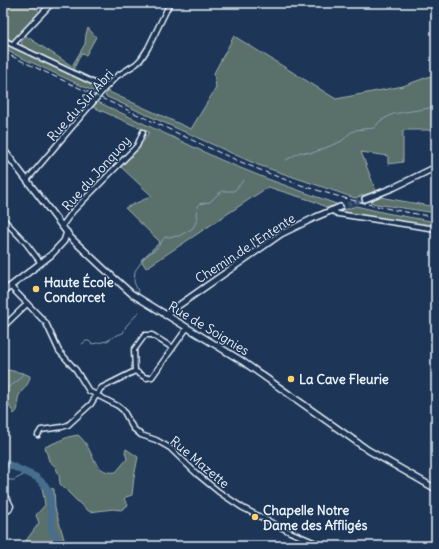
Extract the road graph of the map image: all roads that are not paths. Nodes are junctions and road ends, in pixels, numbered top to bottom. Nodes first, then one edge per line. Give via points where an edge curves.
1 (52, 3) edge
2 (170, 3) edge
3 (3, 40) edge
4 (13, 44) junction
5 (105, 88) junction
6 (143, 132) dead end
7 (3, 150) edge
8 (436, 167) edge
9 (27, 180) junction
10 (365, 199) tunnel mouth
11 (340, 207) tunnel mouth
12 (332, 210) junction
13 (3, 219) edge
14 (62, 226) junction
15 (436, 229) edge
16 (67, 232) junction
17 (71, 238) junction
18 (64, 241) junction
19 (41, 263) junction
20 (10, 286) junction
21 (3, 292) edge
22 (27, 304) junction
23 (165, 315) junction
24 (3, 327) edge
25 (187, 328) junction
26 (173, 348) junction
27 (135, 371) junction
28 (96, 394) junction
29 (38, 435) dead end
30 (436, 489) edge
31 (3, 495) edge
32 (9, 510) dead end
33 (323, 546) edge

1 - 4 street
2 - 5 street, Rue du Sûr Abri via 141,59
3 - 4 street
4 - 5 street
5 - 9 street, Rue du Sûr Abri
6 - 14 street, Rue du Jonquoy via 137,146 73,211
7 - 9 street, Rue de Soignies
8 - 10 street
9 - 14 street, Rue de Soignies
11 - 12 street, Chemin de l'Entente
12 - 15 street via 338,214
12 - 23 street, Chemin de l'Entente via 281,234
13 - 19 street
14 - 16 street, Rue de Soignies
16 - 17 street, Rue de Soignies
16 - 18 street
17 - 18 street
17 - 23 street, Rue de Soignies via 132,294
18 - 19 street
19 - 20 street
20 - 21 street
20 - 22 street, Rue Mazette
22 - 24 street
22 - 28 street, Rue Mazette via 46,323 59,351 76,370 89,391
23 - 25 street, Rue de Soignies
25 - 26 street
25 - 30 street, Rue de Soignies via 242,361 368,450
26 - 27 street via 152,377 147,378
26 - 27 street via 152,334 145,334 134,350
27 - 28 street via 101,388
28 - 29 street via 91,404 68,425 41,430
28 - 33 street, Rue Mazette via 117,404 133,428 141,435 170,448 197,474 229,498 268,521
31 - 32 street via 11,506

